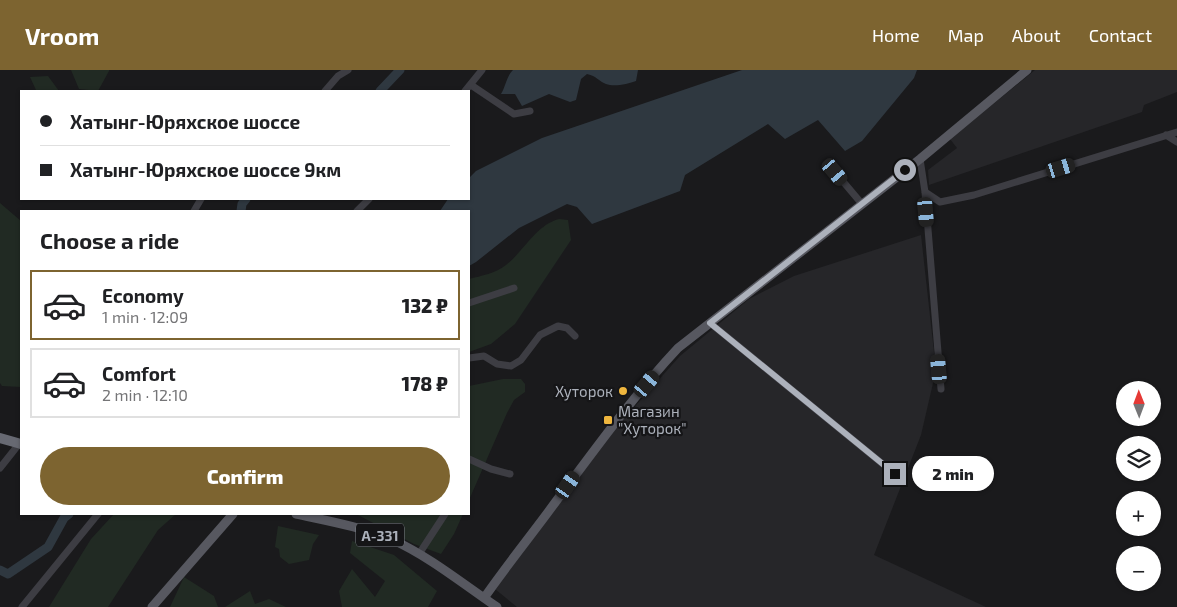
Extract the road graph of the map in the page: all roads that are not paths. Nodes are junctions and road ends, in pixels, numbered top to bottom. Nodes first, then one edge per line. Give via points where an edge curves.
1 (348, 70) edge
2 (482, 70) edge
3 (1027, 70) edge
4 (472, 84) junction
5 (326, 90) edge
6 (466, 90) edge
7 (530, 111) dead end
8 (1177, 132) edge
9 (1166, 136) junction
10 (1177, 142) edge
11 (920, 159) junction
12 (835, 172) dead end
13 (925, 192) junction
14 (368, 200) edge
15 (862, 204) junction
16 (358, 210) edge
17 (514, 288) dead end
18 (470, 304) edge
19 (710, 323) junction
20 (575, 336) dead end
21 (470, 358) edge
22 (941, 389) dead end
23 (0, 438) edge
24 (20, 444) edge
25 (470, 460) edge
26 (0, 468) edge
27 (510, 474) dead end
28 (895, 474) dead end
29 (97, 515) edge
30 (232, 515) edge
31 (300, 515) edge
32 (444, 515) edge
33 (419, 554) junction
34 (484, 598) junction
35 (22, 607) edge
36 (152, 607) edge
37 (496, 607) edge

1 - 5 street
2 - 4 street
3 - 11 main road
4 - 6 street
4 - 7 street via 514,114
8 - 9 street
9 - 10 street
9 - 13 street via 974,195 940,202
11 - 13 street
11 - 15 main road
12 - 15 street
13 - 22 street
14 - 16 street
15 - 19 main road
17 - 18 street
19 - 28 street
19 - 34 main road via 678,348 656,373 589,456
20 - 21 street via 568,328 558,326 540,335 521,360 511,366 497,364 484,356
23 - 24 highway
24 - 26 street
25 - 27 street via 491,470
29 - 35 street
30 - 36 main road
31 - 33 main road, А-331 via 361,529 391,539
32 - 33 street
33 - 34 main road, А-331
34 - 37 main road, А-331

